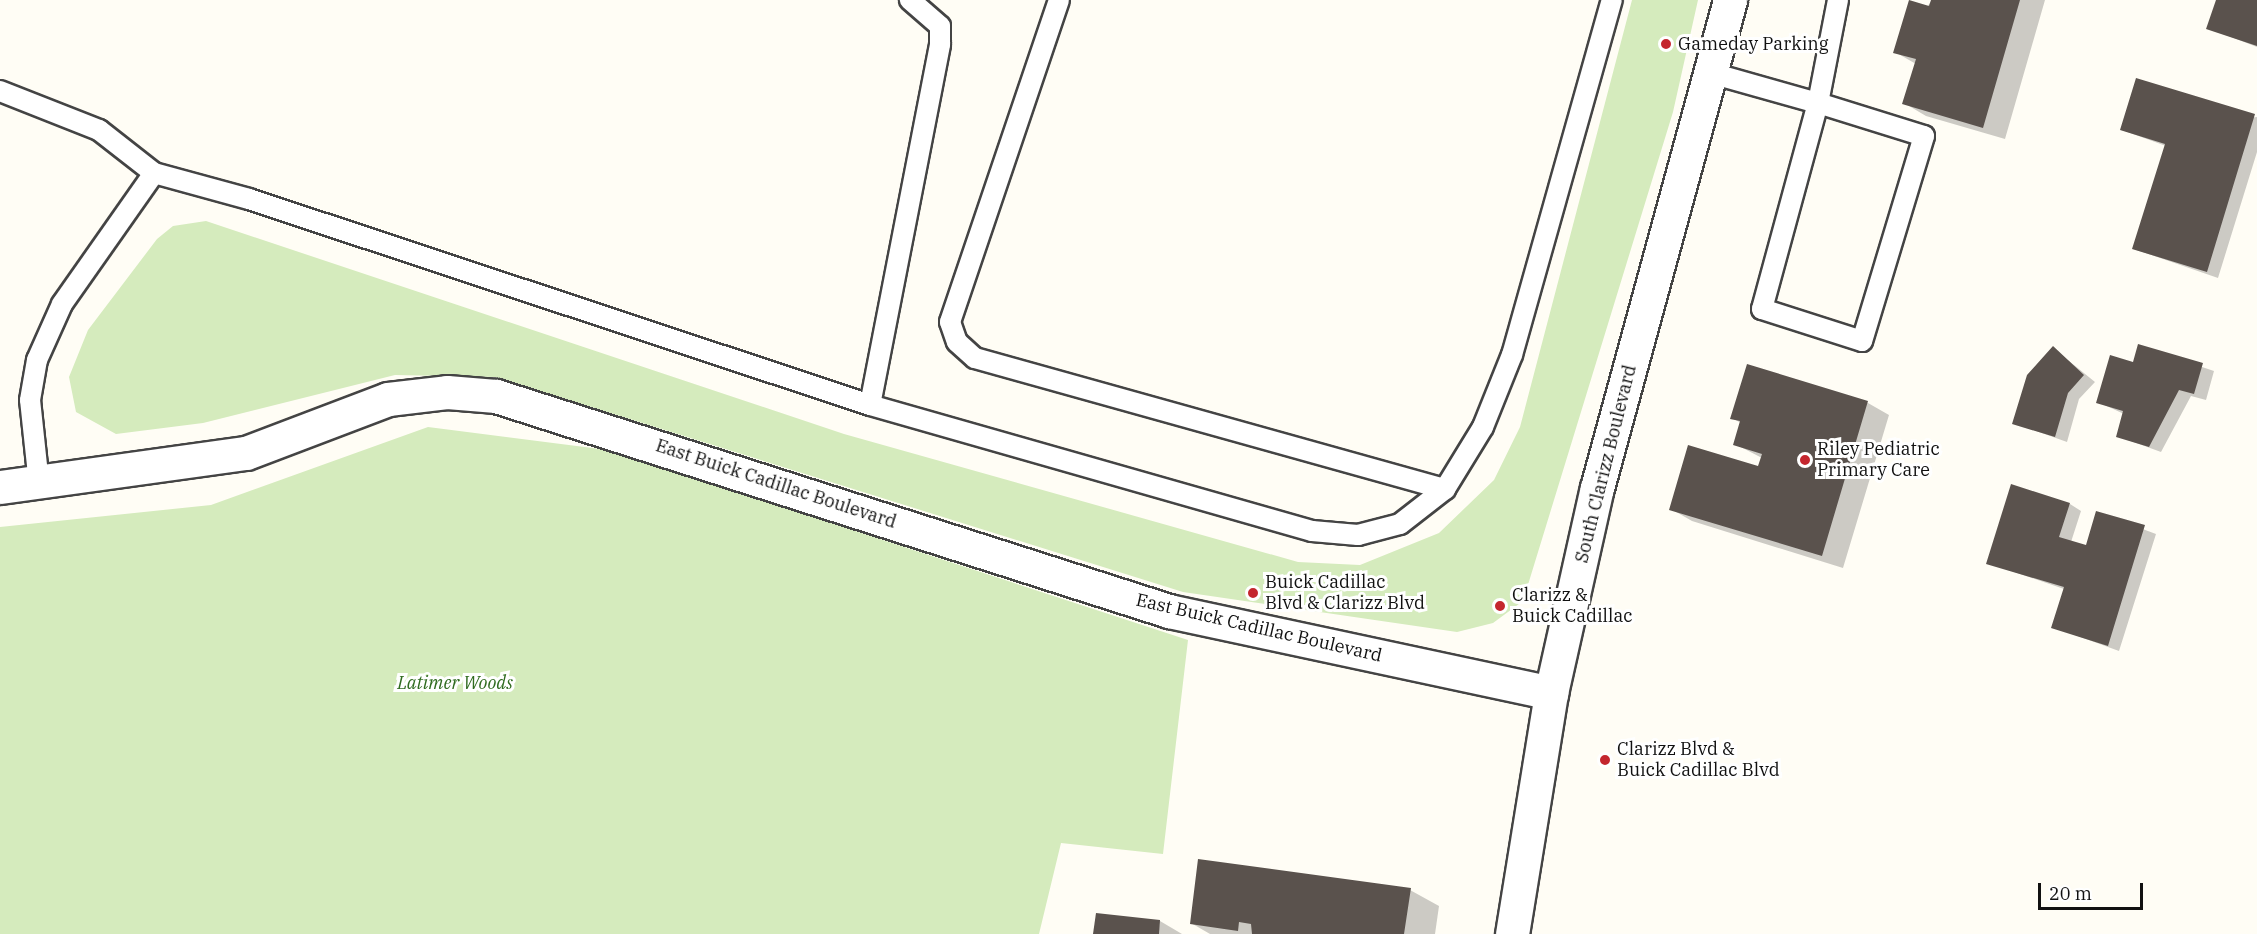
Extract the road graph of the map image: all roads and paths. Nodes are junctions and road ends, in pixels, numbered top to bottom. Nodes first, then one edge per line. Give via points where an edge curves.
1 (910, 0) edge
2 (1059, 0) edge
3 (1612, 0) edge
4 (1731, 0) edge
5 (1838, 0) edge
6 (1711, 73) junction
7 (0, 91) edge
8 (1818, 103) junction
9 (154, 173) junction
10 (870, 405) junction
11 (39, 483) junction
12 (0, 487) edge
13 (1445, 489) junction
14 (1551, 693) junction
15 (1512, 934) edge

1 - 10 lane via 940,26 940,44
2 - 13 lane via 950,322 957,342 975,358
3 - 13 lane via 1512,355 1483,427
4 - 6 street, South Clarizz Boulevard
5 - 8 lane
6 - 8 lane
6 - 14 street, South Clarizz Boulevard via 1597,488
7 - 9 lane via 99,130
8 - 8 lane via 1924,136 1862,341 1762,309
9 - 10 lane via 249,199
9 - 11 lane via 62,304 37,360 30,400
10 - 13 lane via 1312,531 1359,535 1400,524
11 - 12 street, East Buick Cadillac Boulevard
11 - 14 street, East Buick Cadillac Boulevard via 246,453 388,399 447,392 496,396 1169,611
14 - 15 street, South Clarizz Boulevard

